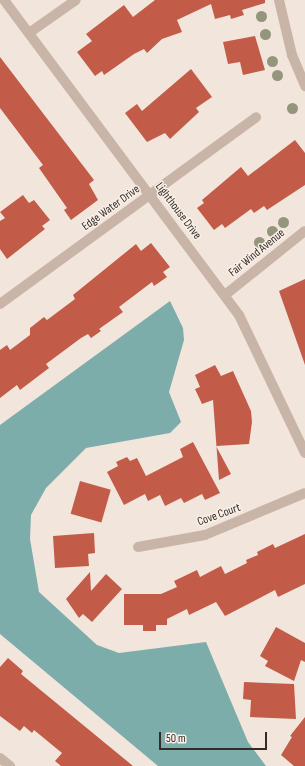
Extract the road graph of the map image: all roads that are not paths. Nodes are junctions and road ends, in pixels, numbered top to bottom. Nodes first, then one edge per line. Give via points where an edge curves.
1 (4, 0) edge
2 (76, 0) edge
3 (279, 0) edge
4 (29, 33) junction
5 (305, 86) edge
6 (256, 118) dead end
7 (151, 196) junction
8 (305, 231) edge
9 (225, 295) junction
10 (0, 304) edge
11 (305, 453) edge
12 (305, 493) edge
13 (138, 547) dead end
14 (0, 758) edge
15 (10, 766) edge

1 - 4 street, Lighthouse Drive
2 - 4 street
3 - 5 street via 292,54
4 - 7 street, Lighthouse Drive
6 - 7 street, Edge Water Drive
7 - 9 street, Lighthouse Drive
7 - 10 street, Edge Water Drive
8 - 9 street, Fair Wind Avenue
9 - 11 street, Lighthouse Drive via 254,342
12 - 13 street, Cove Court via 205,535
14 - 15 street

